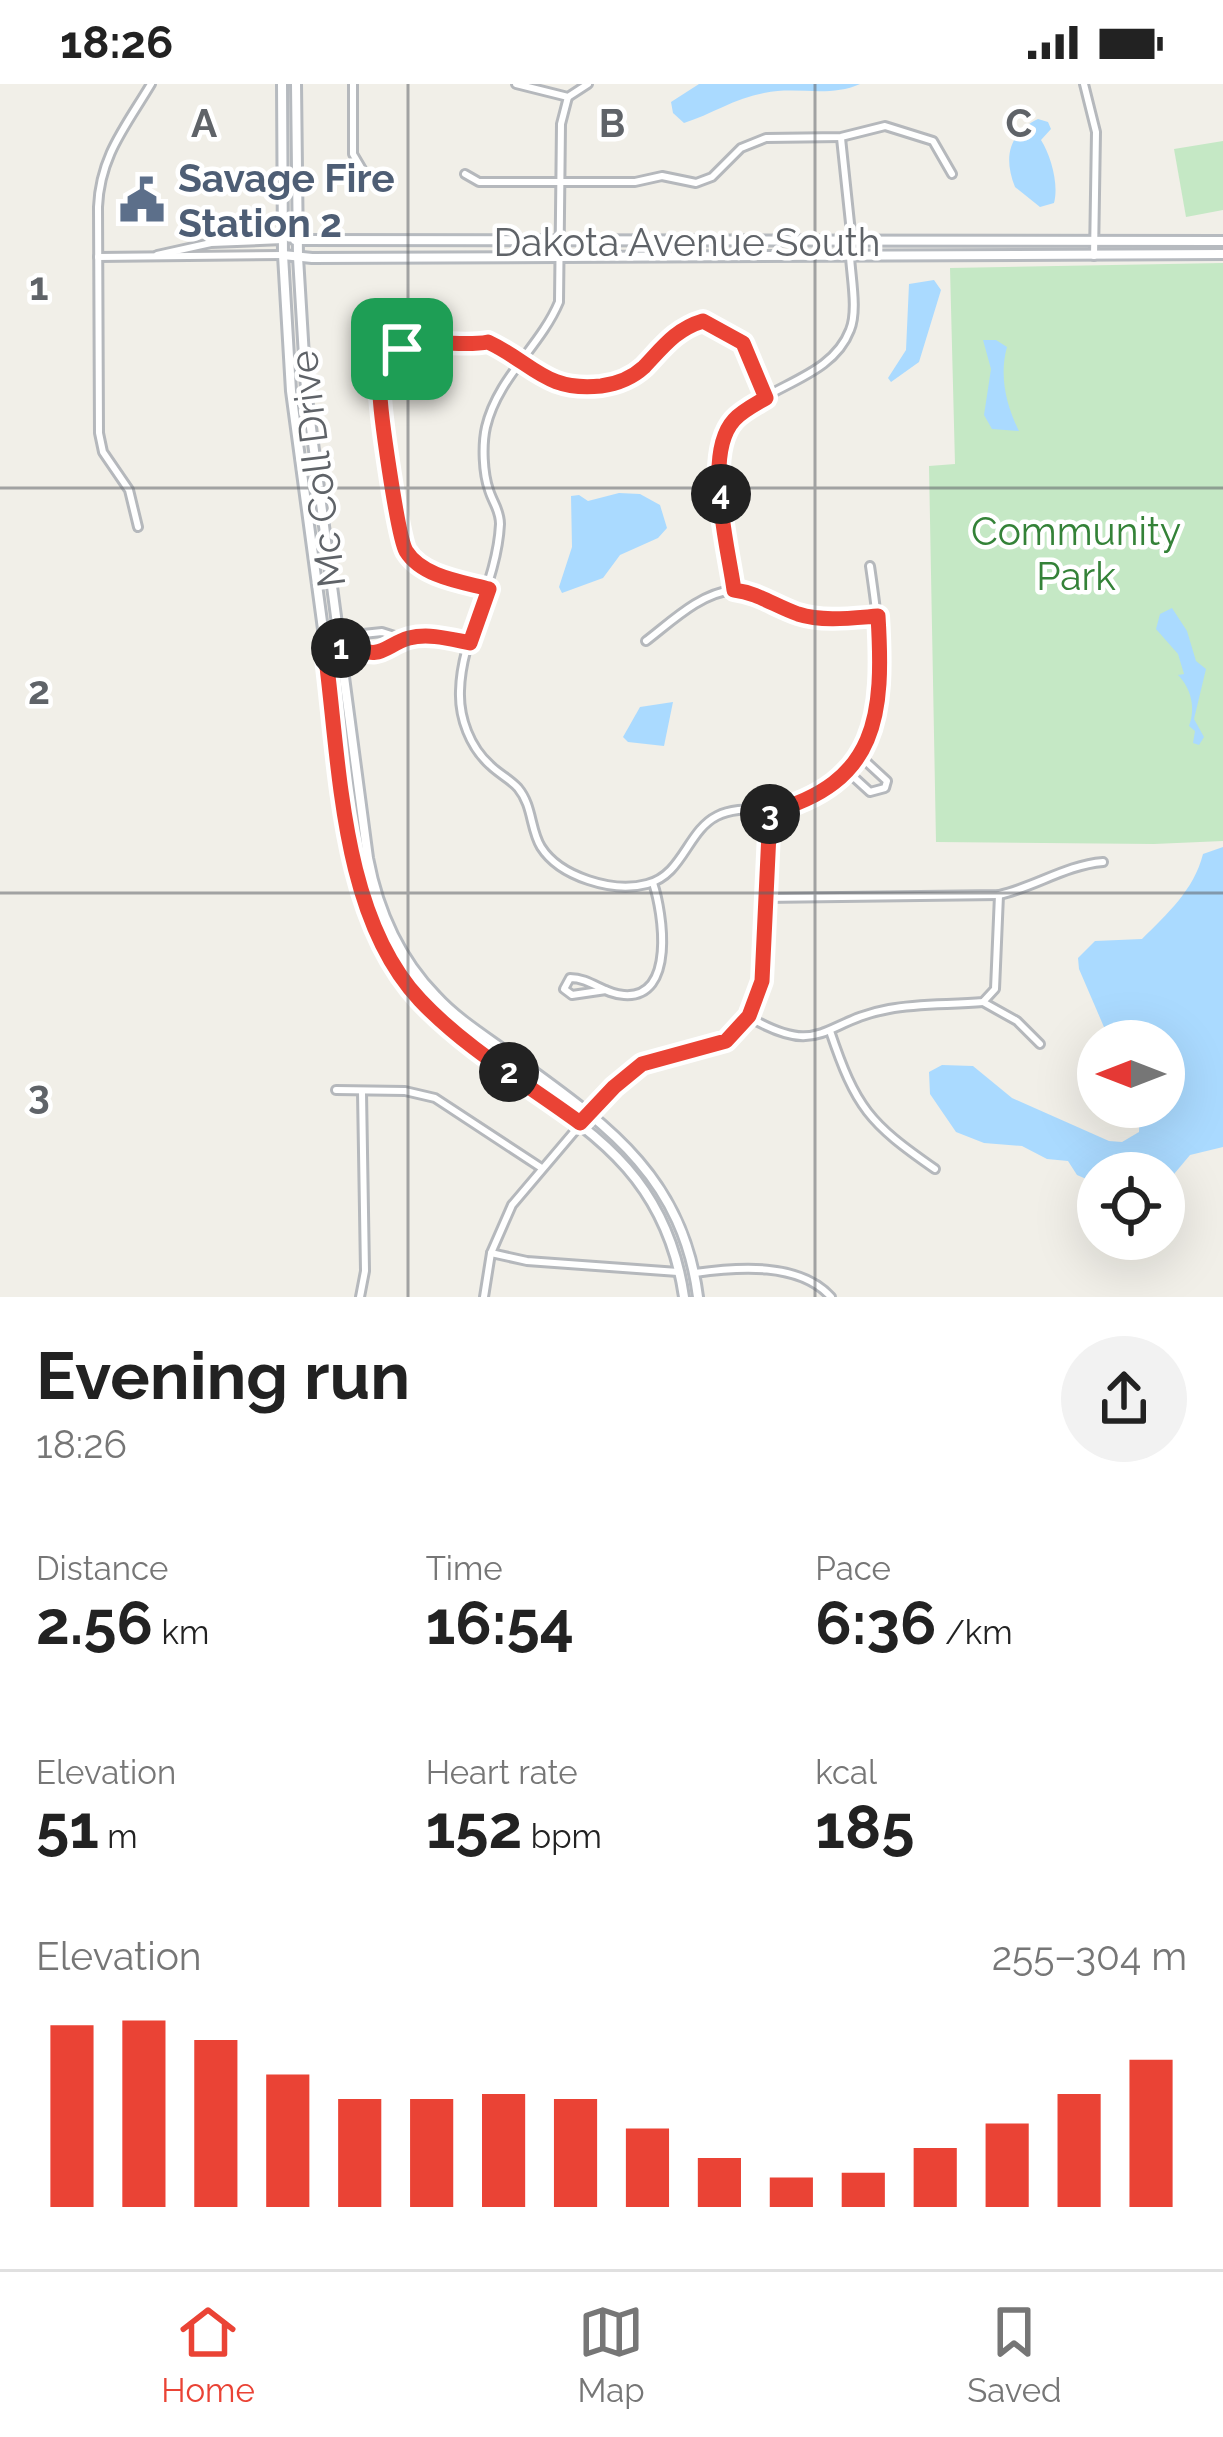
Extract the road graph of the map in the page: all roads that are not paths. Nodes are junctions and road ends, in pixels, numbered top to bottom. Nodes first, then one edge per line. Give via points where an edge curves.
1 (151, 84) edge
2 (282, 84) edge
3 (296, 84) edge
4 (352, 84) edge
5 (588, 84) edge
6 (1084, 84) edge
7 (523, 85) edge
8 (568, 98) junction
9 (841, 137) junction
10 (363, 171) dead end
11 (465, 174) dead end
12 (952, 174) dead end
13 (560, 182) junction
14 (283, 239) junction
15 (298, 240) junction
16 (852, 242) junction
17 (1093, 242) junction
18 (1223, 242) edge
19 (558, 243) junction
20 (1223, 254) edge
21 (283, 255) junction
22 (153, 256) junction
23 (558, 256) junction
24 (850, 256) junction
25 (1094, 256) junction
26 (98, 257) junction
27 (298, 257) junction
28 (519, 361) junction
29 (766, 398) junction
30 (138, 527) dead end
31 (871, 566) dead end
32 (489, 589) junction
33 (734, 590) junction
34 (878, 616) junction
35 (404, 639) junction
36 (646, 641) dead end
37 (470, 643) junction
38 (355, 646) junction
39 (339, 649) junction
40 (325, 651) junction
41 (858, 755) junction
42 (847, 771) junction
43 (770, 812) junction
44 (1103, 862) dead end
45 (653, 883) junction
46 (999, 895) junction
47 (763, 898) junction
48 (606, 990) junction
49 (983, 1002) junction
50 (749, 1016) junction
51 (830, 1031) junction
52 (1040, 1044) dead end
53 (336, 1090) dead end
54 (362, 1091) junction
55 (590, 1113) junction
56 (580, 1123) junction
57 (540, 1167) junction
58 (935, 1169) dead end
59 (491, 1253) junction
60 (680, 1272) junction
61 (695, 1273) junction
62 (360, 1297) edge
63 (484, 1297) edge
64 (684, 1297) edge
65 (698, 1297) edge
66 (831, 1297) edge

1 - 26 street via 103,166
2 - 14 main road, Mc Coll Drive
3 - 15 main road, Mc Coll Drive
4 - 10 street via 353,154
5 - 8 street
6 - 17 street via 1096,132
7 - 8 street
8 - 13 street
9 - 12 street via 895,128 933,141
9 - 13 street via 758,140 696,183 662,176
9 - 16 street
11 - 13 street via 479,182
13 - 19 street
14 - 15 main road, Dakota Avenue South
14 - 21 main road, Mc Coll Drive
14 - 22 street, Dakota Avenue South
15 - 19 main road, Dakota Avenue South
15 - 27 main road, Mc Coll Drive
16 - 17 main road, Dakota Avenue South
16 - 19 main road, Dakota Avenue South
17 - 18 main road, Dakota Avenue South
17 - 25 street
19 - 23 street
20 - 25 main road, Dakota Avenue South
21 - 22 street, Dakota Avenue South
21 - 27 main road, Dakota Avenue South
21 - 40 main road, Mc Coll Drive via 293,407
22 - 26 street, Dakota Avenue South
23 - 24 main road, Dakota Avenue South
23 - 27 main road, Dakota Avenue South
23 - 28 street via 559,302
24 - 25 main road, Dakota Avenue South
24 - 29 street via 852,327 833,358
26 - 30 street via 99,433
27 - 39 main road, Mc Coll Drive via 312,451
28 - 29 street via 556,384 609,385 635,375 680,328 703,321 743,343
28 - 32 street via 484,434 488,488 500,513
28 - 32 street via 488,342 430,343 390,358 380,383 406,551 429,572
29 - 33 street via 734,420 721,442
31 - 34 street
32 - 37 street
33 - 34 street via 799,614
33 - 36 street via 692,606
34 - 41 street via 881,695
35 - 37 street
35 - 38 street via 387,652
35 - 38 street via 363,634
37 - 45 street via 459,694 463,723 489,765 524,797 539,844 573,875 625,887
38 - 39 street
39 - 40 street
39 - 55 main road, Mc Coll Drive via 368,858 396,943 444,1004
40 - 56 main road, Mc Coll Drive via 353,860 383,949 445,1024
41 - 42 street
41 - 42 street via 881,772 885,788 870,792
42 - 43 street via 802,803
43 - 45 street via 713,818
43 - 47 street
44 - 46 street
45 - 48 street via 658,976 640,992
46 - 47 street
46 - 49 street via 994,989
47 - 50 street via 762,981
48 - 48 street via 586,978 569,978 564,989
49 - 51 street via 884,1010
49 - 52 street
50 - 51 street via 791,1037
50 - 55 street via 726,1041 642,1064
51 - 58 street via 862,1110
53 - 54 street
54 - 57 street via 435,1097
54 - 62 street
55 - 56 street
55 - 61 main road, Mc Coll Drive via 661,1188
56 - 57 street
56 - 60 main road, Mc Coll Drive via 650,1196
57 - 59 street via 512,1204
59 - 60 street
59 - 63 street
60 - 64 main road, Mc Coll Drive
61 - 65 main road, Mc Coll Drive
61 - 66 street via 781,1270

